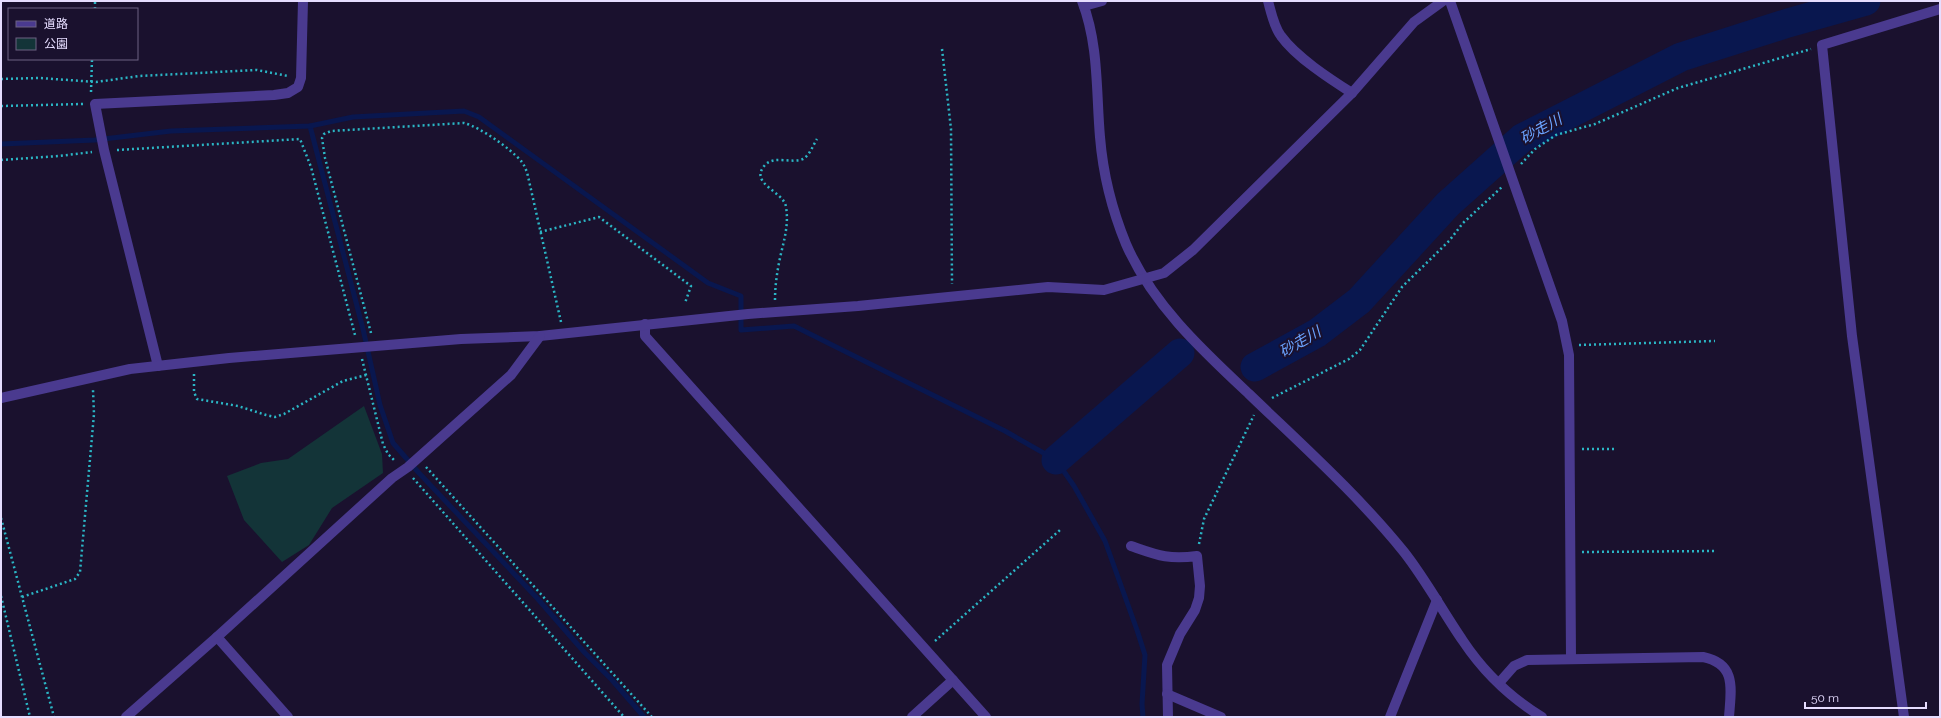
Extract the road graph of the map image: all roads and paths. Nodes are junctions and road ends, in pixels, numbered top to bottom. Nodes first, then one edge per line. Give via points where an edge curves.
1 (303, 1) edge
2 (1102, 1) edge
3 (1268, 1) edge
4 (1443, 1) edge
5 (1450, 1) edge
6 (1083, 4) edge
7 (1940, 9) edge
8 (1822, 45) junction
9 (942, 49) dead end
10 (92, 60) edge
11 (300, 78) junction
12 (1, 79) edge
13 (91, 82) junction
14 (1352, 93) junction
15 (93, 104) junction
16 (1, 106) edge
17 (817, 139) dead end
18 (1510, 173) junction
19 (540, 232) junction
20 (1144, 279) junction
21 (952, 296) junction
22 (685, 303) dead end
23 (773, 312) junction
24 (645, 324) junction
25 (561, 333) junction
26 (540, 336) junction
27 (1715, 341) dead end
28 (1567, 345) junction
29 (372, 346) junction
30 (194, 362) junction
31 (158, 366) junction
32 (366, 375) dead end
33 (90, 377) junction
34 (1, 398) edge
35 (1261, 405) junction
36 (1570, 449) junction
37 (1617, 449) dead end
38 (414, 462) junction
39 (1, 518) edge
40 (1060, 530) dead end
41 (1131, 546) dead end
42 (1717, 551) dead end
43 (1570, 552) junction
44 (1197, 556) junction
45 (1, 596) edge
46 (22, 597) junction
47 (1437, 600) junction
48 (217, 637) junction
49 (925, 650) junction
50 (1571, 658) junction
51 (953, 680) junction
52 (1499, 683) junction
53 (1167, 694) junction
54 (30, 717) edge
55 (54, 717) edge
56 (126, 717) edge
57 (288, 717) edge
58 (652, 717) edge
59 (912, 717) edge
60 (986, 717) edge
61 (1168, 717) edge
62 (1221, 717) edge
63 (1390, 717) edge
64 (1542, 717) edge
65 (1729, 717) edge
66 (1904, 717) edge

1 - 11 street
2 - 6 street
3 - 14 street via 1281,36 1297,52
4 - 14 street via 1414,22
5 - 18 street
6 - 20 street via 1096,64 1104,175 1126,243
7 - 8 street
8 - 18 path via 1678,88 1595,124 1556,135 1535,149
8 - 66 street via 1852,336
9 - 21 path via 951,129
10 - 13 path
11 - 13 path via 257,70 139,76
11 - 15 street via 298,87 288,93 274,95
12 - 13 path via 40,78
13 - 15 path
14 - 20 street via 1193,250 1164,273
15 - 16 path
15 - 31 street
17 - 23 path via 803,159 772,161 765,164 760,176 762,183 785,201 787,208 788,227 777,272
18 - 28 street via 1562,321
18 - 35 path via 1449,241 1402,287 1360,350 1349,359 1285,390
19 - 22 path via 599,218 691,286
19 - 25 path via 558,305
19 - 29 path via 527,172 522,162 508,149 471,125 464,123 412,126 331,131 324,134 322,138 325,158 370,328
20 - 21 street via 1104,290 1048,287
20 - 35 street via 1195,342
21 - 23 street
23 - 24 street
24 - 25 street
24 - 49 street via 645,336
25 - 26 street
26 - 29 street
26 - 38 street via 511,375
27 - 28 path
28 - 36 street
29 - 30 street
30 - 31 street
30 - 32 path via 194,392 197,399 238,406 275,417 343,381
31 - 33 street
33 - 34 street
33 - 46 path via 94,414 80,572 75,579
35 - 44 path via 1250,422 1204,519
35 - 47 street via 1337,479 1384,530 1404,553
36 - 37 path
36 - 43 street
38 - 48 street via 392,478
38 - 58 path
39 - 46 path
40 - 49 path
41 - 44 street via 1158,556 1178,559
42 - 43 path
43 - 50 street
44 - 53 street via 1199,598 1167,665
45 - 54 path
46 - 55 path
47 - 52 street via 1479,663
47 - 63 street
48 - 56 street
48 - 57 street
49 - 51 street
50 - 52 street via 1523,660
50 - 65 street via 1712,659 1727,670 1730,676
51 - 59 street
51 - 60 street
52 - 64 street
53 - 61 street
53 - 62 street

